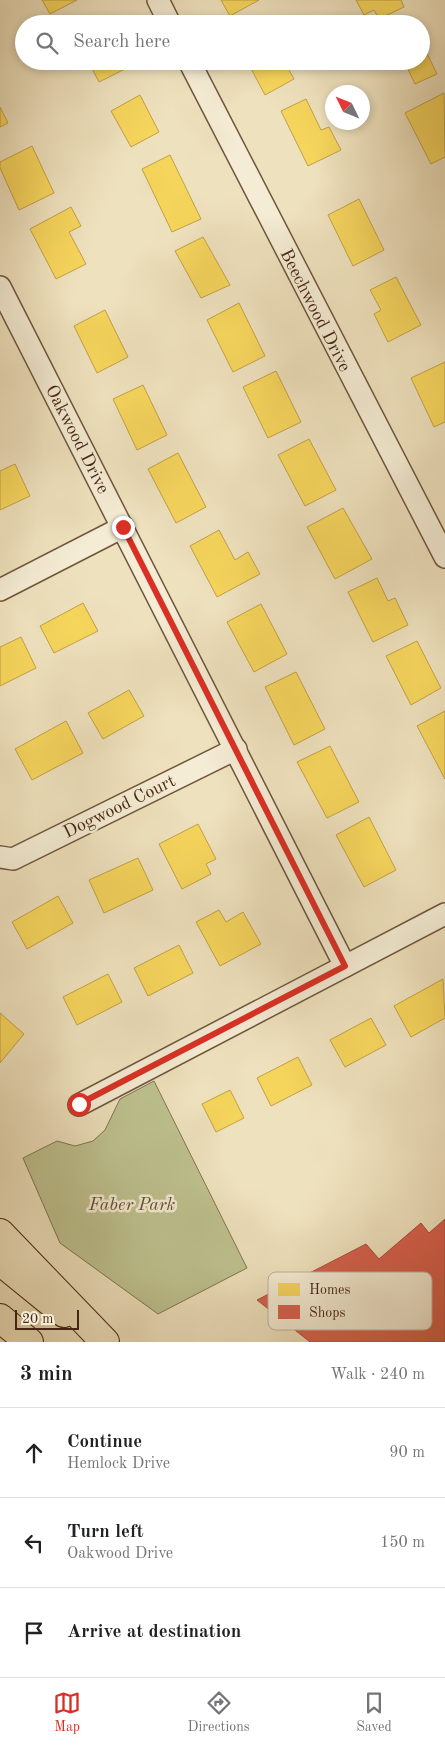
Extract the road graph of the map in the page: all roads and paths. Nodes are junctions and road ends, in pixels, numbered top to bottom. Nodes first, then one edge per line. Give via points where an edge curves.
1 (158, 0) edge
2 (166, 15) edge
3 (194, 70) edge
4 (0, 287) edge
5 (123, 527) junction
6 (445, 557) edge
7 (0, 590) edge
8 (236, 748) junction
9 (0, 857) edge
10 (445, 914) edge
11 (345, 966) junction
12 (79, 1104) dead end
13 (0, 1232) edge
14 (0, 1261) edge
15 (0, 1318) edge
16 (30, 1342) edge
17 (101, 1342) edge
18 (105, 1342) edge

1 - 2 street
3 - 6 street, Beechwood Drive
4 - 5 street, Oakwood Drive
5 - 7 street
5 - 8 street, Oakwood Drive
8 - 9 street, Dogwood Court via 12,858
8 - 11 street, Oakwood Drive
10 - 11 street
11 - 12 street
13 - 18 highway
14 - 17 highway
15 - 16 highway

